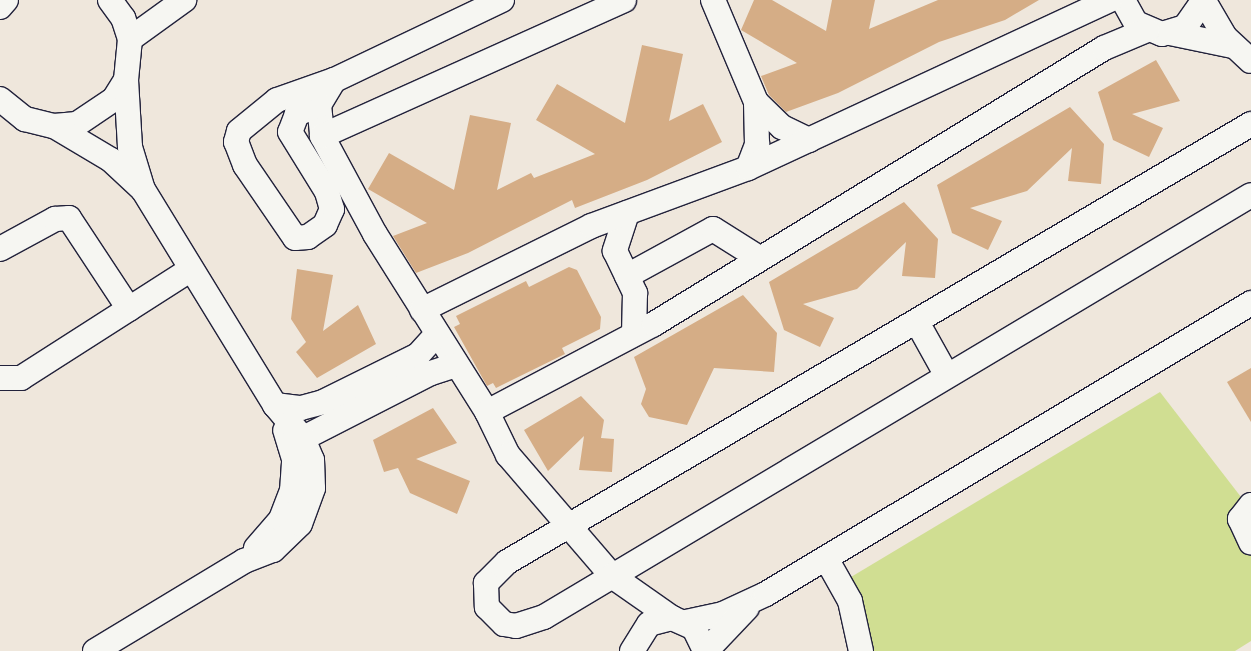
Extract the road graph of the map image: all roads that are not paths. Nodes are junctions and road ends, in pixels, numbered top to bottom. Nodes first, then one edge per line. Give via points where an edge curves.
1 (6, 0) edge
2 (110, 0) edge
3 (184, 0) edge
4 (502, 0) edge
5 (624, 0) edge
6 (713, 0) edge
7 (1110, 0) edge
8 (1123, 0) edge
9 (1204, 0) edge
10 (0, 7) edge
11 (1147, 30) junction
12 (1170, 33) junction
13 (130, 39) junction
14 (1242, 54) edge
15 (126, 80) junction
16 (334, 80) junction
17 (0, 98) edge
18 (756, 102) junction
19 (319, 105) junction
20 (25, 119) junction
21 (0, 122) edge
22 (1251, 124) edge
23 (54, 126) junction
24 (322, 136) junction
25 (809, 140) junction
26 (748, 168) junction
27 (143, 190) junction
28 (1251, 195) edge
29 (627, 213) junction
30 (574, 235) junction
31 (0, 249) edge
32 (616, 251) junction
33 (759, 258) junction
34 (190, 270) junction
35 (631, 284) junction
36 (1251, 303) edge
37 (128, 309) junction
38 (422, 310) junction
39 (672, 312) junction
40 (917, 322) junction
41 (634, 332) junction
42 (436, 335) junction
43 (456, 365) junction
44 (946, 374) junction
45 (0, 378) edge
46 (357, 398) junction
47 (275, 405) junction
48 (487, 412) junction
49 (296, 441) junction
50 (1251, 506) edge
51 (567, 528) junction
52 (1251, 543) edge
53 (827, 560) junction
54 (612, 576) junction
55 (757, 599) junction
56 (679, 620) junction
57 (634, 646) edge
58 (95, 651) edge
59 (706, 651) edge
60 (861, 651) edge

1 - 10 street
2 - 13 street via 123,18
3 - 13 street
4 - 16 street
5 - 24 street
6 - 18 street
7 - 25 street
8 - 11 street via 1128,14
9 - 12 street via 1192,22
9 - 14 street
11 - 12 street
11 - 33 street via 1104,48
12 - 14 street
13 - 15 street
15 - 23 street via 97,114 77,124
15 - 27 street via 130,147
16 - 19 street
16 - 19 street via 277,100 239,130 236,142 245,165 294,238 308,237 325,225 332,209 327,192 290,132 297,114
17 - 20 street
18 - 25 street via 782,127
18 - 26 street via 757,144
19 - 24 street
20 - 21 street
20 - 23 street
22 - 40 street
23 - 27 street via 111,160
24 - 38 street
25 - 26 street
26 - 29 street
27 - 34 street
28 - 44 street
29 - 30 street
29 - 32 street
30 - 32 street
30 - 38 street
31 - 37 street via 55,219 69,218
32 - 35 street
33 - 35 street via 712,229
33 - 39 street
34 - 37 street
34 - 47 street
35 - 39 street
35 - 41 street
36 - 53 street
37 - 45 street via 21,378
38 - 42 street
39 - 41 street
40 - 44 street
40 - 51 street
41 - 48 street
42 - 43 street
42 - 46 street via 418,355
43 - 46 street
43 - 48 street
44 - 54 street
46 - 47 street via 312,406
46 - 49 street
47 - 49 street
48 - 51 street via 508,454
49 - 58 street via 288,506 274,530 244,561
50 - 52 street via 1240,519
51 - 54 street
51 - 54 street via 492,573 484,595 494,617 504,624 528,624
53 - 55 street
53 - 60 street via 850,601
54 - 56 street
54 - 57 street
55 - 56 street
55 - 59 street
56 - 57 street via 660,619
56 - 59 street via 700,635

